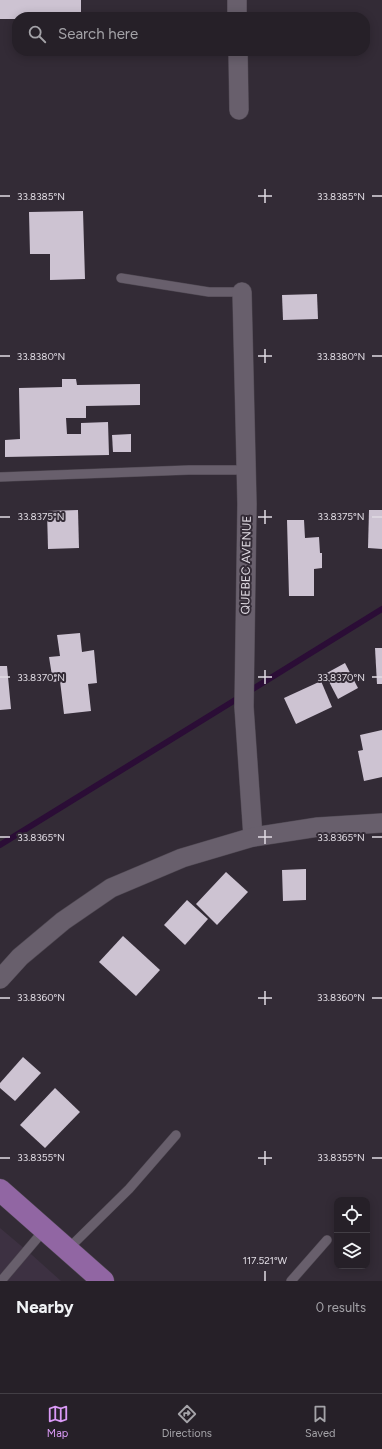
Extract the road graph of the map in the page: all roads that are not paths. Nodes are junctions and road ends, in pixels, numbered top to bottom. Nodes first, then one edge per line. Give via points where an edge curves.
1 (237, 0) edge
2 (237, 12) edge
3 (238, 56) edge
4 (239, 110) dead end
5 (121, 278) dead end
6 (242, 292) joint
7 (246, 470) junction
8 (0, 477) edge
9 (382, 823) edge
10 (253, 837) junction
11 (0, 979) edge
12 (176, 1135) dead end
13 (0, 1190) edge
14 (44, 1229) junction
15 (327, 1240) dead end
16 (68, 1249) junction
17 (1, 1281) edge
18 (103, 1281) edge
19 (291, 1281) edge

1 - 2 street
3 - 4 street
5 - 6 lane via 209,292
6 - 7 street, QUEBEC AVENUE
7 - 8 lane
7 - 10 street, QUEBEC AVENUE via 244,707
9 - 10 street via 318,827
10 - 11 street via 182,858 111,888 63,921 20,957
12 - 16 lane via 129,1189
13 - 14 main road
14 - 16 main road
14 - 17 lane
15 - 19 lane
16 - 18 main road

